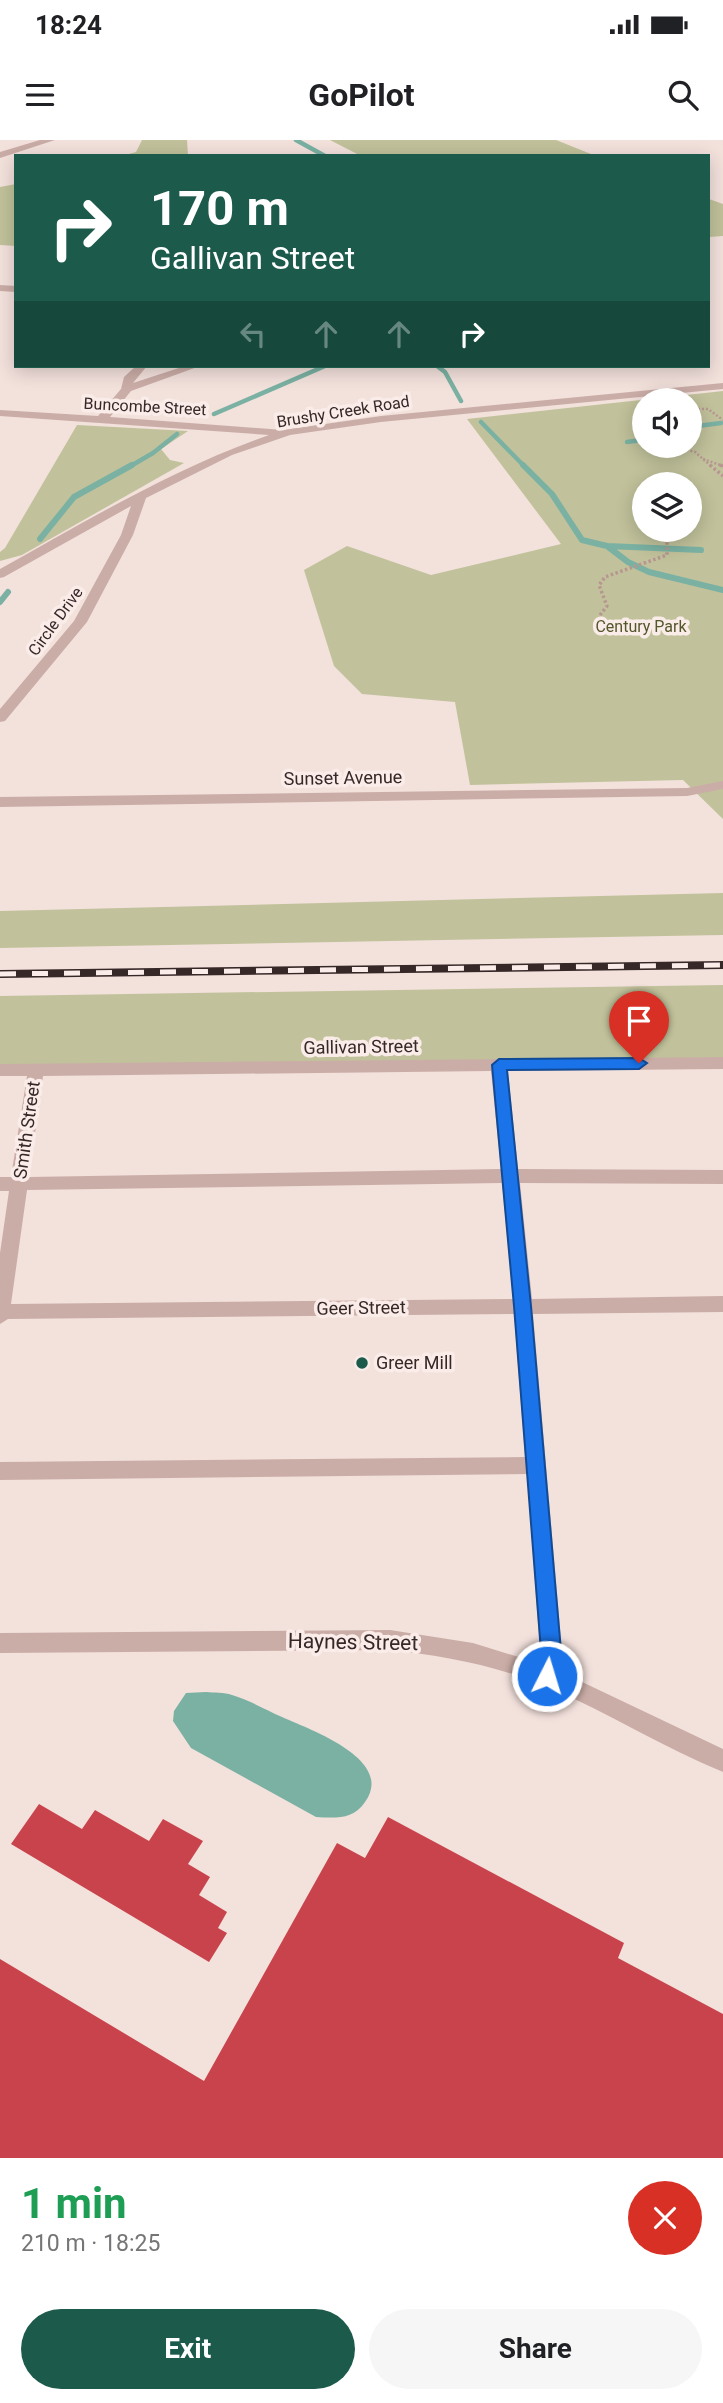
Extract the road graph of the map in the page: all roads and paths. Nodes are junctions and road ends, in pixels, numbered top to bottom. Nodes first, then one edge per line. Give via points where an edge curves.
1 (50, 140) edge
2 (0, 155) edge
3 (139, 368) edge
4 (189, 368) edge
5 (723, 386) edge
6 (127, 389) junction
7 (702, 409) edge
8 (0, 414) edge
9 (102, 419) junction
10 (723, 420) edge
11 (288, 432) junction
12 (702, 458) joint
13 (723, 466) edge
14 (723, 476) edge
15 (141, 496) junction
16 (667, 542) edge
17 (0, 574) edge
18 (600, 615) dead end
19 (0, 718) edge
20 (723, 785) edge
21 (0, 802) edge
22 (723, 1063) edge
23 (499, 1065) junction
24 (36, 1069) junction
25 (0, 1070) edge
26 (511, 1176) junction
27 (723, 1177) edge
28 (0, 1184) edge
29 (19, 1184) junction
30 (723, 1304) edge
31 (523, 1306) junction
32 (0, 1313) edge
33 (536, 1465) junction
34 (0, 1471) edge
35 (0, 1643) edge
36 (547, 1676) junction
37 (723, 1761) edge

1 - 2 street
3 - 6 street via 128,379
4 - 6 street
5 - 11 street, Brushy Creek Road
6 - 9 street
7 - 10 path
8 - 9 street, Buncombe Street
9 - 11 street, Buncombe Street
11 - 15 street, Brushy Creek Road via 210,460
12 - 13 path
12 - 14 path
15 - 17 street, Brushy Creek Road
15 - 19 street, Circle Drive via 127,535 80,622
16 - 18 path via 664,558 605,577 599,585 607,601
20 - 21 street, Sunset Avenue via 687,792
22 - 23 street, Gallivan Street
23 - 24 street, Gallivan Street
23 - 26 street
24 - 25 street, Gallivan Street
24 - 29 street, Smith Street
26 - 27 street
26 - 29 street
26 - 31 street
28 - 29 street
29 - 32 street, Smith Street
30 - 31 street, Geer Street
31 - 32 street, Geer Street
31 - 33 street
33 - 34 street
33 - 36 street via 551,1651
35 - 36 street, Haynes Street via 390,1640 463,1650
36 - 37 street, Haynes Street

